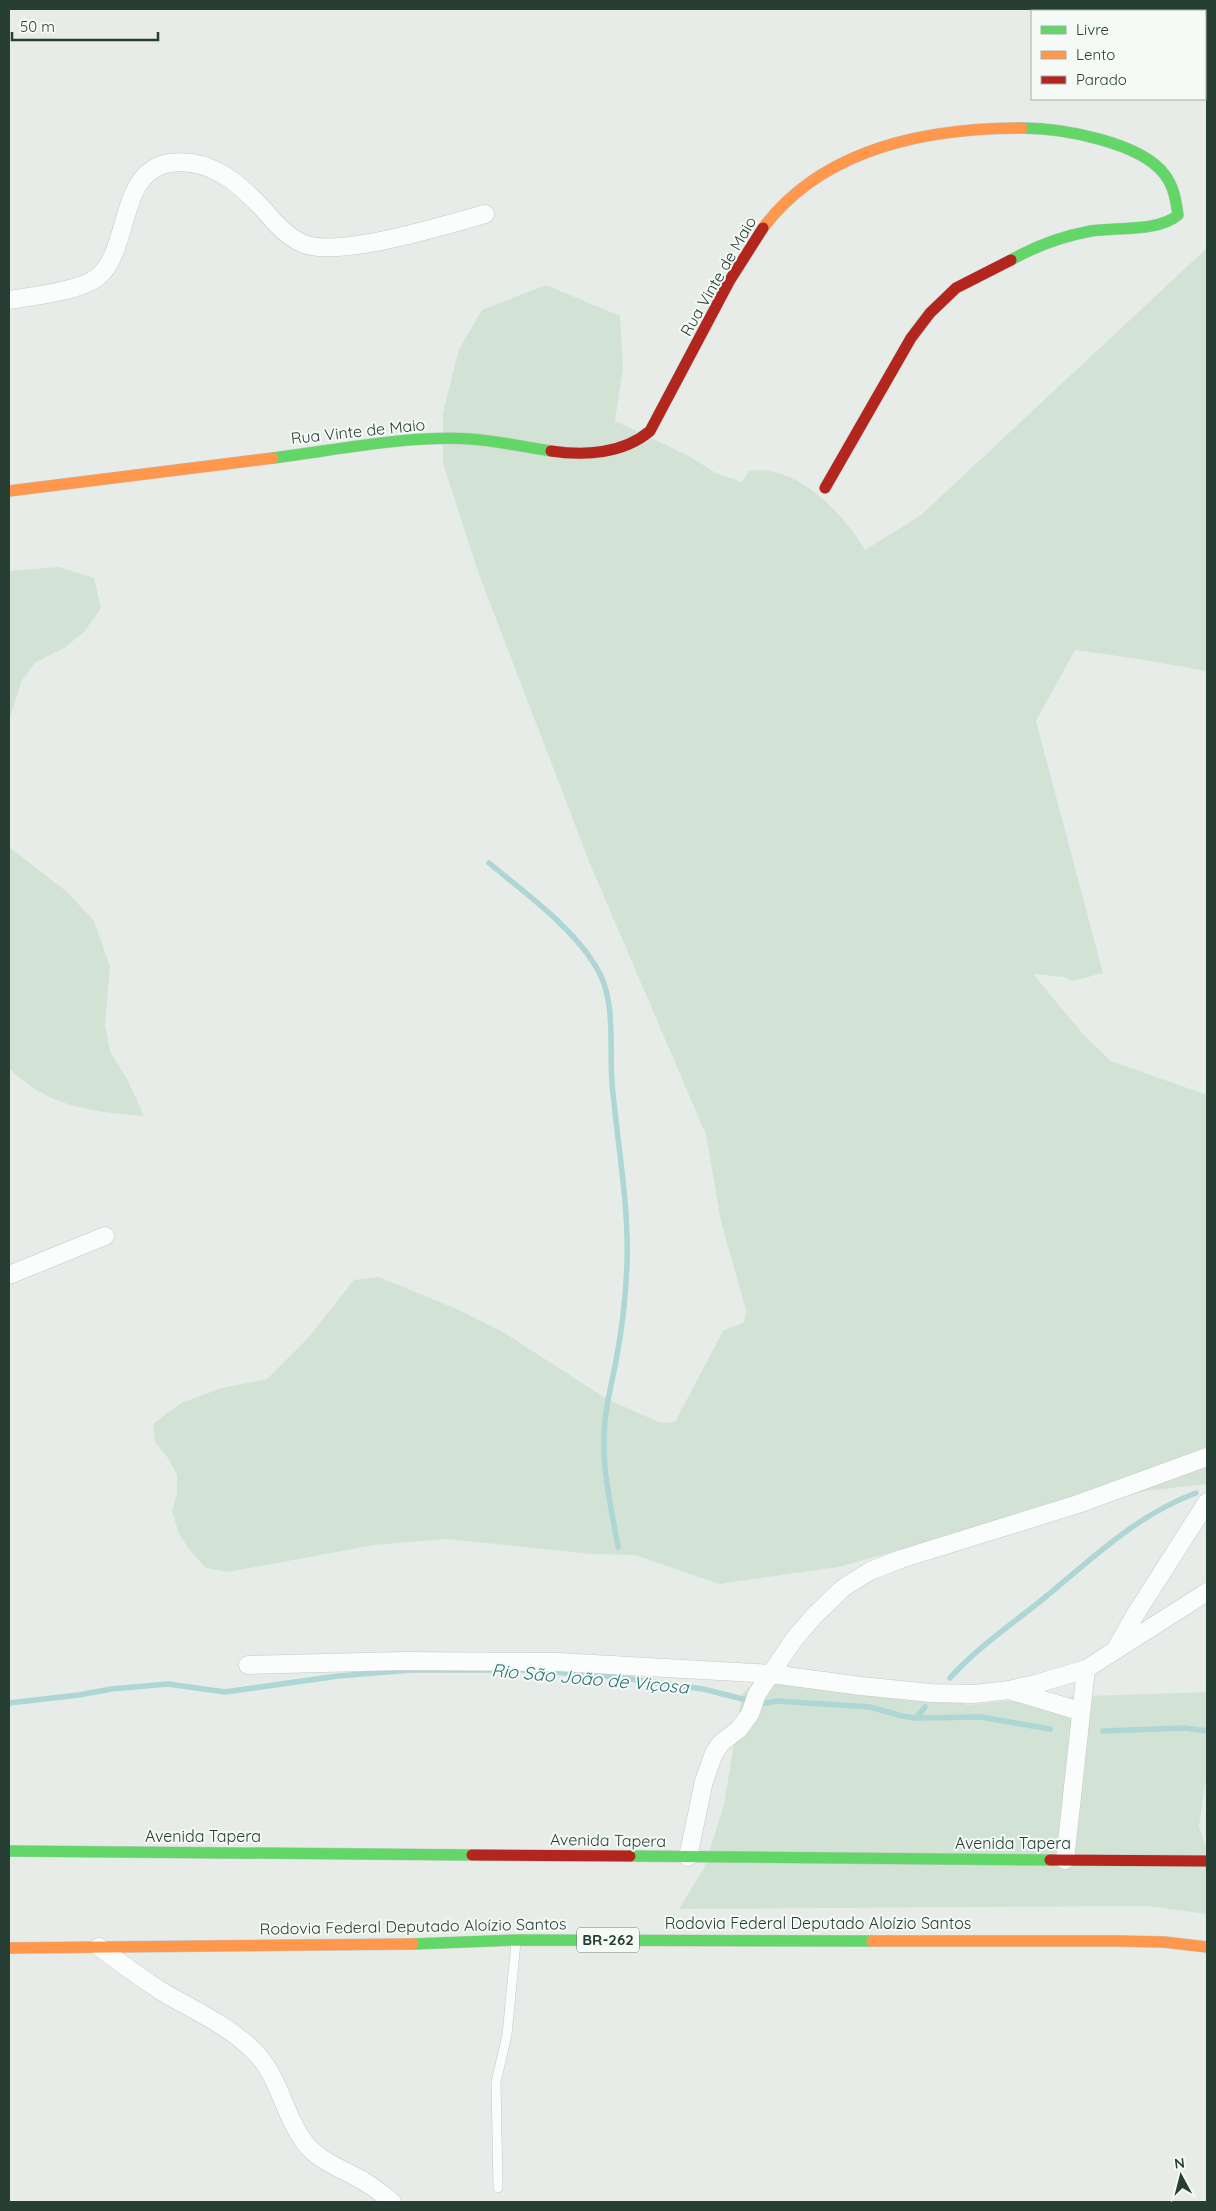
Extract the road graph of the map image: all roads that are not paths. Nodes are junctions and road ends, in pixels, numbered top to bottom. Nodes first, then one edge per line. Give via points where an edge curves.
1 (485, 214) dead end
2 (9, 300) edge
3 (825, 488) dead end
4 (9, 491) edge
5 (105, 1236) dead end
6 (9, 1275) edge
7 (1207, 1458) edge
8 (1207, 1502) edge
9 (1207, 1592) edge
10 (1116, 1650) junction
11 (248, 1665) dead end
12 (1086, 1669) junction
13 (771, 1674) junction
14 (1009, 1690) junction
15 (1080, 1711) junction
16 (9, 1851) edge
17 (688, 1857) junction
18 (1065, 1860) junction
19 (1207, 1861) edge
20 (517, 1940) junction
21 (98, 1947) junction
22 (1207, 1947) edge
23 (9, 1948) edge
24 (498, 2188) dead end
25 (392, 2202) edge

1 - 2 street via 368,243 304,244 281,230 237,182 215,169 193,163 169,163 149,171 136,187 108,266 98,277 73,288
3 - 4 main road, Rua Vinte de Maio via 911,338 930,313 956,288 1029,250 1056,240 1091,231 1160,224 1178,215 1168,176 1154,161 1120,146 1072,134 1027,128 978,128 896,143 838,162 801,187 770,220 749,249 650,431 620,447 579,455 508,443 436,439
5 - 6 street
7 - 13 street via 1078,1504 870,1571 844,1588 815,1615
8 - 10 street
9 - 10 street
10 - 12 street
11 - 13 street via 486,1661 655,1666
12 - 14 street
12 - 15 street
13 - 14 street via 931,1693 974,1694
13 - 17 street via 740,1728 714,1753 704,1781
14 - 15 street
15 - 18 street
16 - 17 main road, Avenida Tapera
17 - 18 main road, Avenida Tapera
18 - 19 main road, Avenida Tapera
20 - 21 main road, Rodovia Federal Deputado Aloízio Santos / BR-262 via 389,1945
20 - 22 main road, Rodovia Federal Deputado Aloízio Santos / BR-262 via 1118,1940
20 - 24 lane via 507,2036 496,2082
21 - 23 main road, Rodovia Federal Deputado Aloízio Santos / BR-262
21 - 25 street via 161,1991 210,2018 254,2051 278,2086 294,2127 307,2145 323,2159

